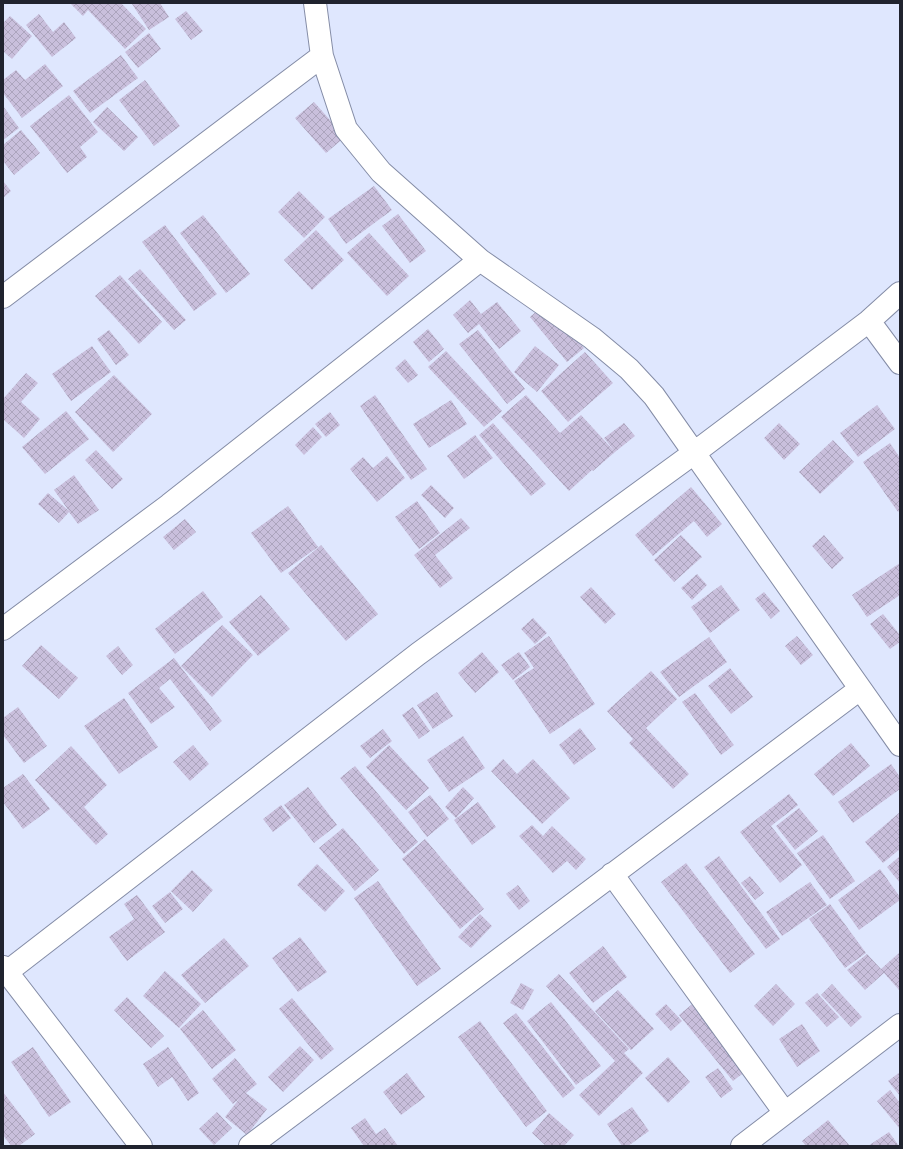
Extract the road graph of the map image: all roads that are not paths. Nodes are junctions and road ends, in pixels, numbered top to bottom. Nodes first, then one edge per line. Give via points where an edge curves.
1 (315, 3) edge
2 (322, 56) junction
3 (480, 260) junction
4 (900, 293) edge
5 (3, 297) edge
6 (869, 321) junction
7 (900, 362) edge
8 (694, 453) junction
9 (3, 629) edge
10 (860, 688) junction
11 (900, 745) edge
12 (612, 874) junction
13 (4, 971) edge
14 (900, 1025) edge
15 (785, 1113) junction
16 (141, 1146) edge
17 (250, 1146) edge
18 (742, 1146) edge

1 - 2 street
2 - 3 street via 346,130 380,172
2 - 5 street
3 - 8 street via 592,338 629,369 654,396
3 - 9 street via 169,506
4 - 6 street
6 - 7 street
6 - 8 street
8 - 10 street
8 - 13 street via 418,654
10 - 11 street
10 - 12 street
12 - 15 street
12 - 17 street
13 - 16 street
14 - 15 street
15 - 18 street

